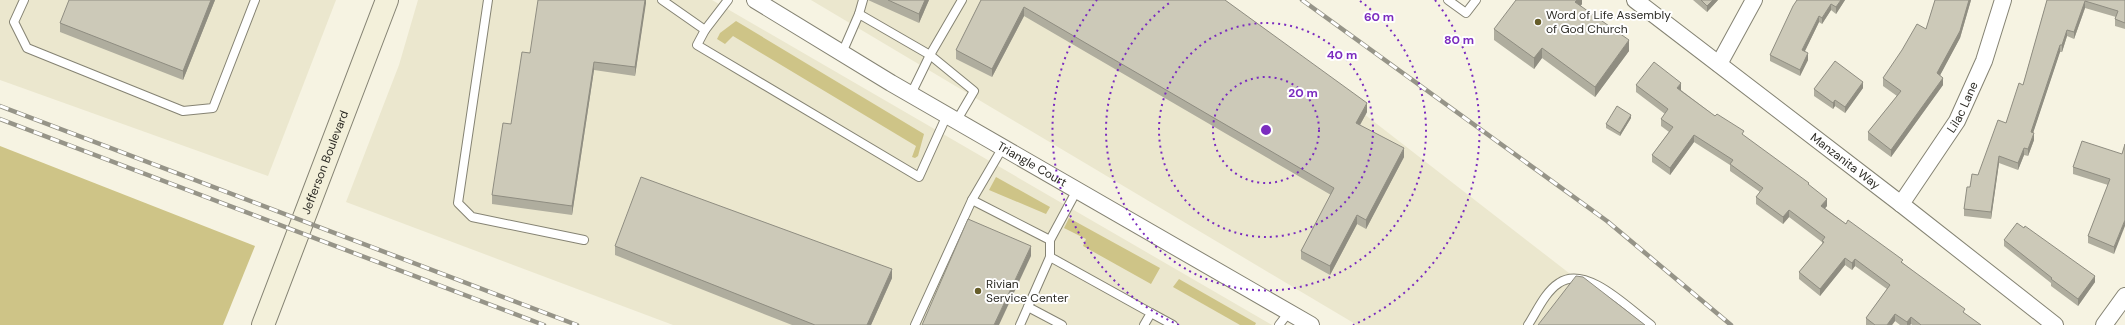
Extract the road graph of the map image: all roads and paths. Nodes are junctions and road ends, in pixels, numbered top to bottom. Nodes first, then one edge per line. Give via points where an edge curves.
1 (24, 0) edge
2 (255, 0) edge
3 (387, 0) edge
4 (488, 0) edge
5 (662, 0) edge
6 (728, 0) edge
7 (755, 0) edge
8 (863, 0) edge
9 (962, 0) edge
10 (1448, 0) edge
11 (1476, 0) edge
12 (1635, 0) edge
13 (1754, 0) edge
14 (2003, 0) edge
15 (859, 14) junction
16 (705, 30) junction
17 (842, 53) junction
18 (930, 55) junction
19 (1718, 64) junction
20 (911, 94) junction
21 (952, 118) junction
22 (1003, 147) junction
23 (1077, 190) junction
24 (972, 200) junction
25 (1901, 204) junction
26 (584, 240) dead end
27 (1050, 240) junction
28 (1050, 257) junction
29 (2125, 296) edge
30 (1028, 307) junction
31 (1151, 313) junction
32 (1284, 319) edge
33 (263, 325) edge
34 (914, 325) edge
35 (1020, 325) edge
36 (1062, 325) edge
37 (1144, 325) edge
38 (1173, 325) edge
39 (1311, 325) edge
40 (1528, 325) edge
41 (1650, 325) edge
42 (2055, 325) edge
43 (2104, 325) edge

1 - 2 lane via 14,22 27,48 183,111 213,108
3 - 33 main road, Jefferson Boulevard
4 - 26 lane via 458,203 472,217
5 - 16 lane
6 - 16 lane
7 - 17 street, Triangle Court
8 - 15 lane
9 - 18 lane
10 - 11 lane via 1466,13
12 - 19 street, Manzanita Way
13 - 19 street
14 - 25 street, Lilac Lane via 1984,61 1957,121
15 - 17 lane
15 - 18 lane
16 - 21 lane via 697,45 920,177
17 - 20 street, Triangle Court
18 - 20 lane
18 - 21 lane via 974,91
19 - 25 street, Manzanita Way
20 - 21 street, Triangle Court
21 - 22 street, Triangle Court
22 - 23 street, Triangle Court
22 - 24 lane
23 - 27 lane
23 - 32 street, Triangle Court
24 - 27 lane
24 - 34 lane
25 - 42 street, Manzanita Way
27 - 28 lane
28 - 30 lane
28 - 31 lane
29 - 43 street
30 - 35 lane
30 - 36 lane
31 - 37 lane
31 - 38 lane
32 - 39 street, Triangle Court
40 - 41 lane via 1543,301 1558,283 1567,278 1581,278 1593,282

